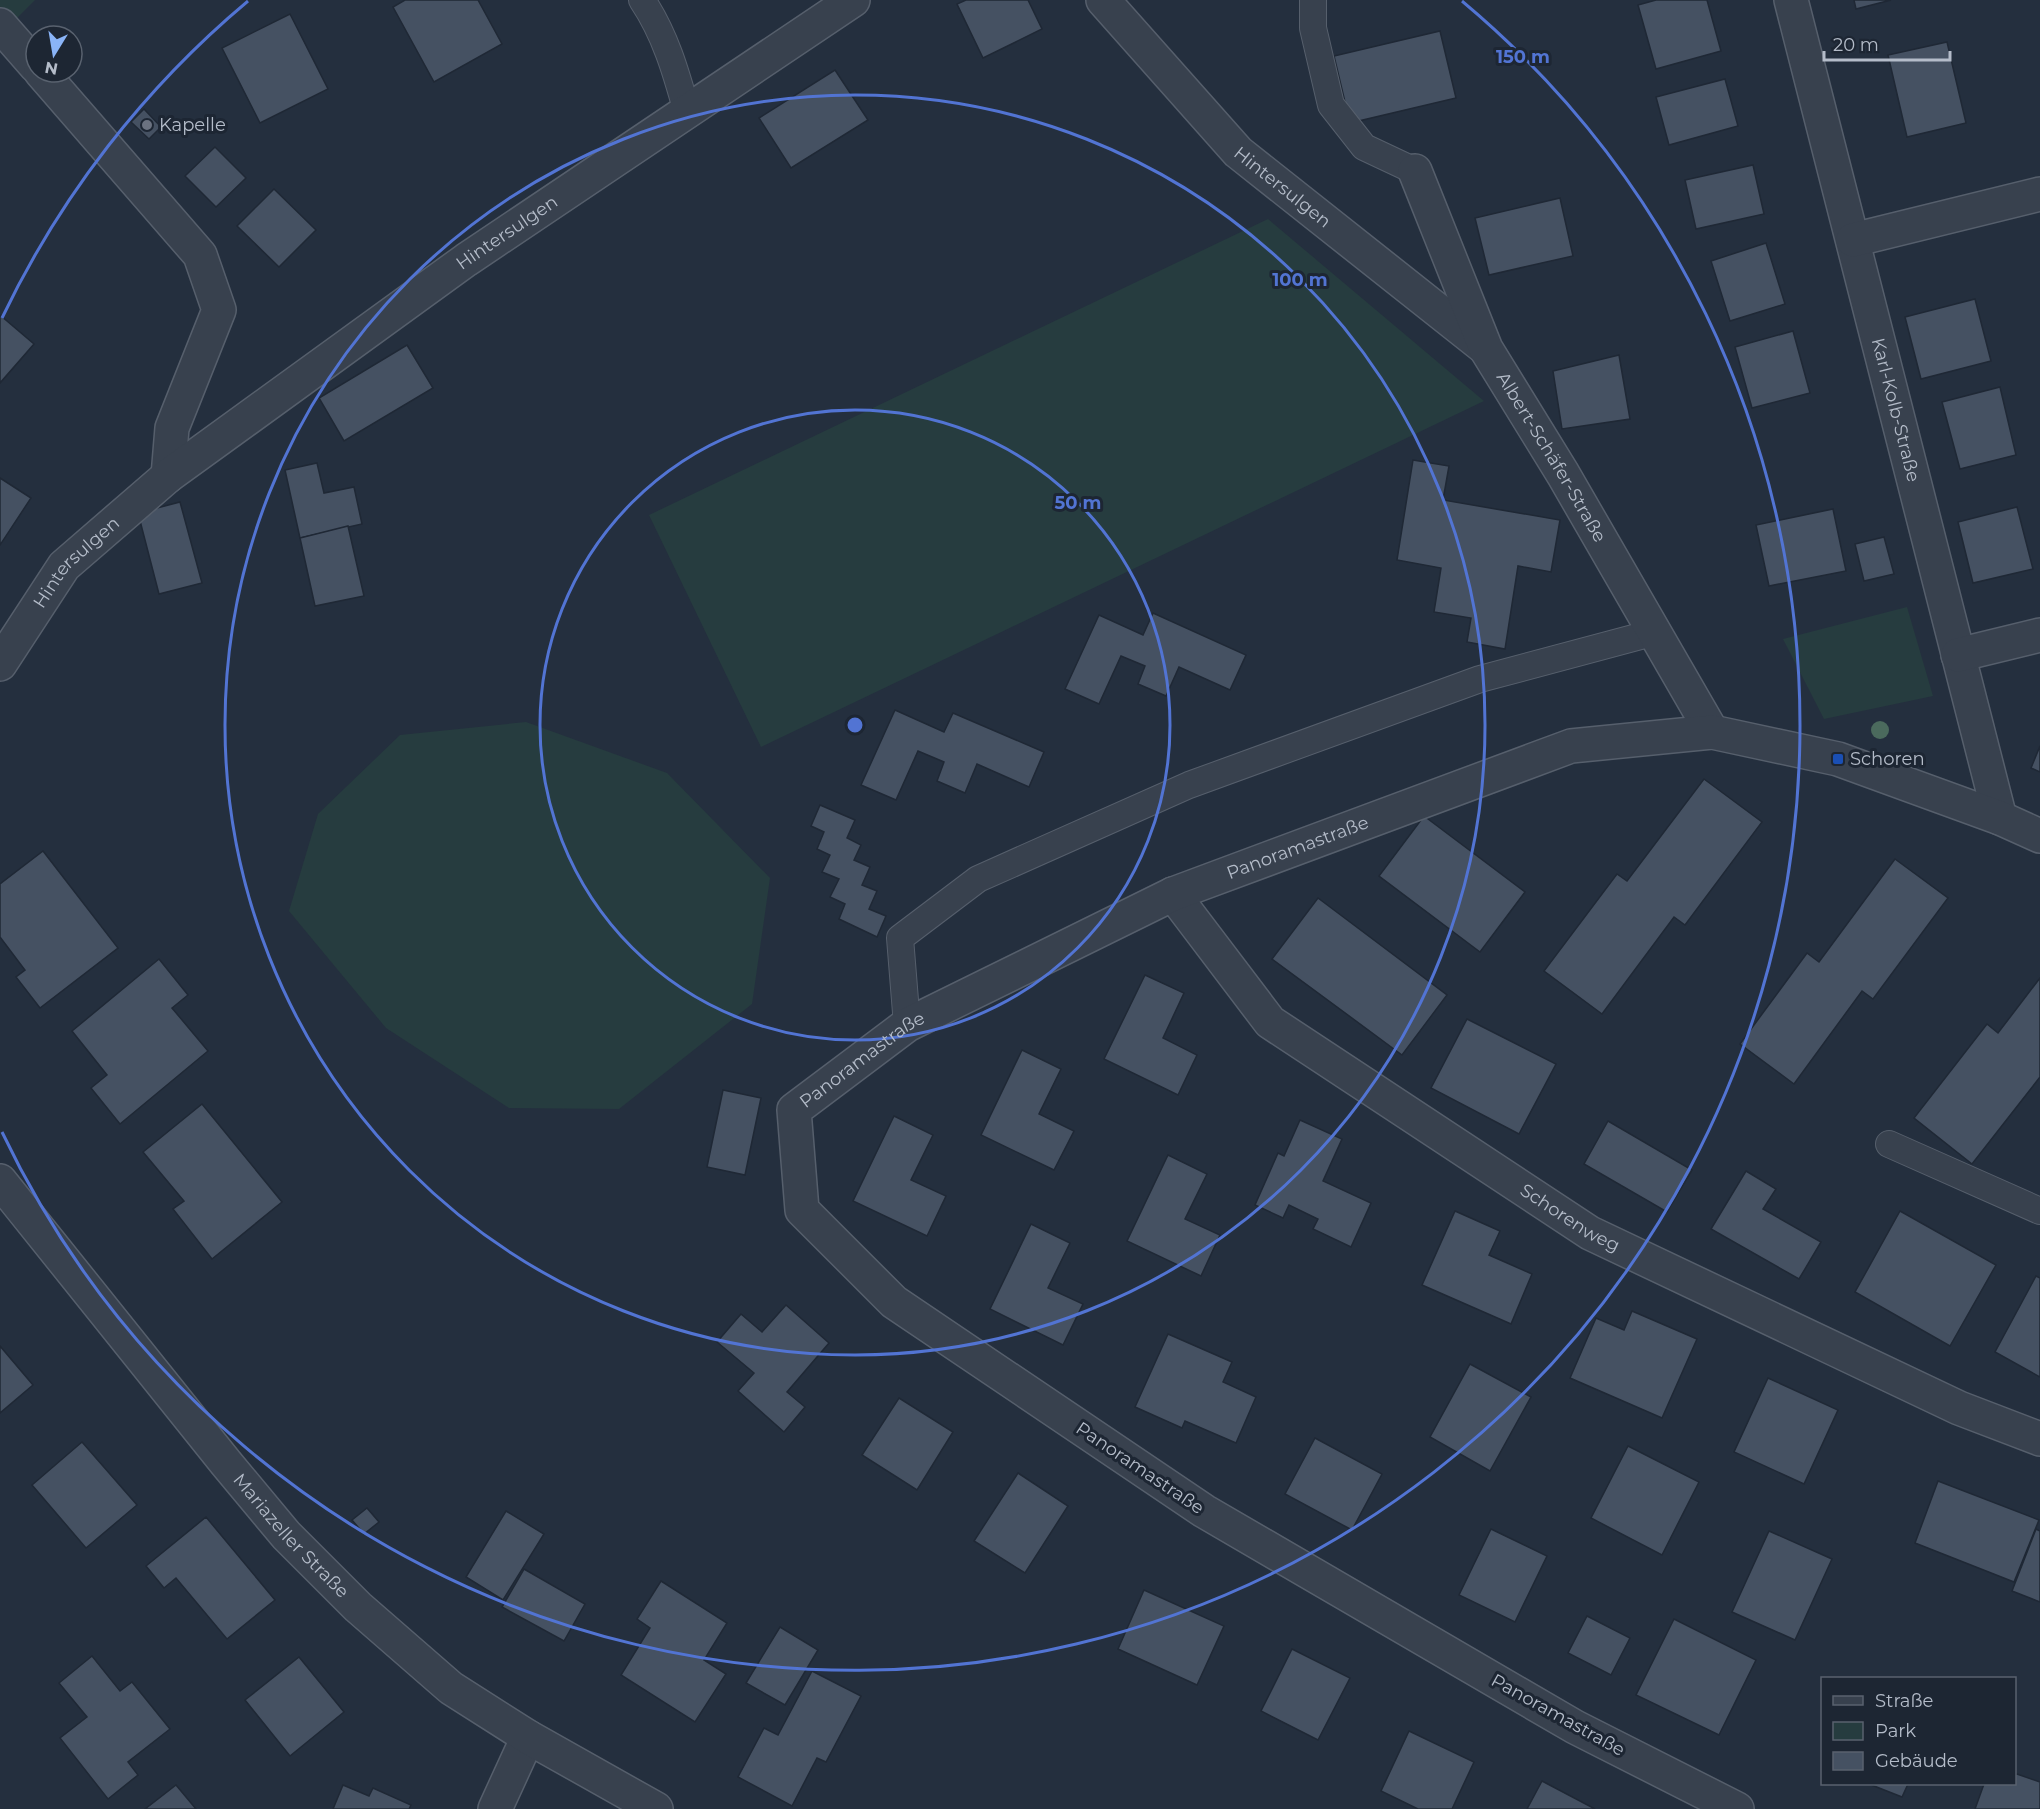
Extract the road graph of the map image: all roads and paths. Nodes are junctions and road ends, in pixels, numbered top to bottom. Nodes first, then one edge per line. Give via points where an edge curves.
1 (642, 0) edge
2 (853, 0) edge
3 (1103, 0) edge
4 (1314, 0) edge
5 (1791, 0) edge
6 (0, 25) edge
7 (24, 52) edge
8 (51, 84) edge
9 (687, 111) junction
10 (1415, 171) joint
11 (2040, 194) edge
12 (1853, 240) junction
13 (1486, 349) junction
14 (168, 476) junction
15 (1652, 633) junction
16 (2040, 635) edge
17 (1958, 656) junction
18 (0, 664) edge
19 (1712, 732) junction
20 (2000, 818) junction
21 (2040, 836) edge
22 (1173, 894) junction
23 (907, 1025) junction
24 (1889, 1144) dead end
25 (0, 1181) edge
26 (2040, 1211) edge
27 (2040, 1439) edge
28 (528, 1737) junction
29 (495, 1809) edge
30 (656, 1809) edge
31 (1737, 1809) edge

1 - 9 lane via 671,57
2 - 9 street, Hintersulgen
3 - 13 street, Hintersulgen via 1238,152
4 - 10 lane via 1313,28 1331,105 1364,147
5 - 12 street, Karl-Kolb-Straße
6 - 7 street
8 - 14 street via 200,255 219,310 172,428
9 - 14 street, Hintersulgen via 466,260
10 - 13 street, Albert-Schäfer-Straße
11 - 12 street
12 - 17 street, Karl-Kolb-Straße
13 - 15 street, Albert-Schäfer-Straße via 1563,474
14 - 18 street, Hintersulgen via 64,566
15 - 19 street, Albert-Schäfer-Straße
15 - 23 lane via 1480,679 1189,785 978,879 900,938
16 - 17 street
17 - 20 street, Karl-Kolb-Straße
19 - 20 street, Panoramastraße via 1838,759
19 - 22 street, Panoramastraße via 1571,746
20 - 21 street, Panoramastraße
22 - 23 street, Panoramastraße
22 - 27 street, Schorenweg via 1270,1022 1590,1233 1959,1408
23 - 31 street, Panoramastraße via 794,1110 802,1210 894,1302 1204,1511 1575,1727
24 - 26 lane
25 - 28 street, Mariazeller Straße via 286,1535 358,1607 451,1688
28 - 29 street
28 - 30 street, Mariazeller Straße

